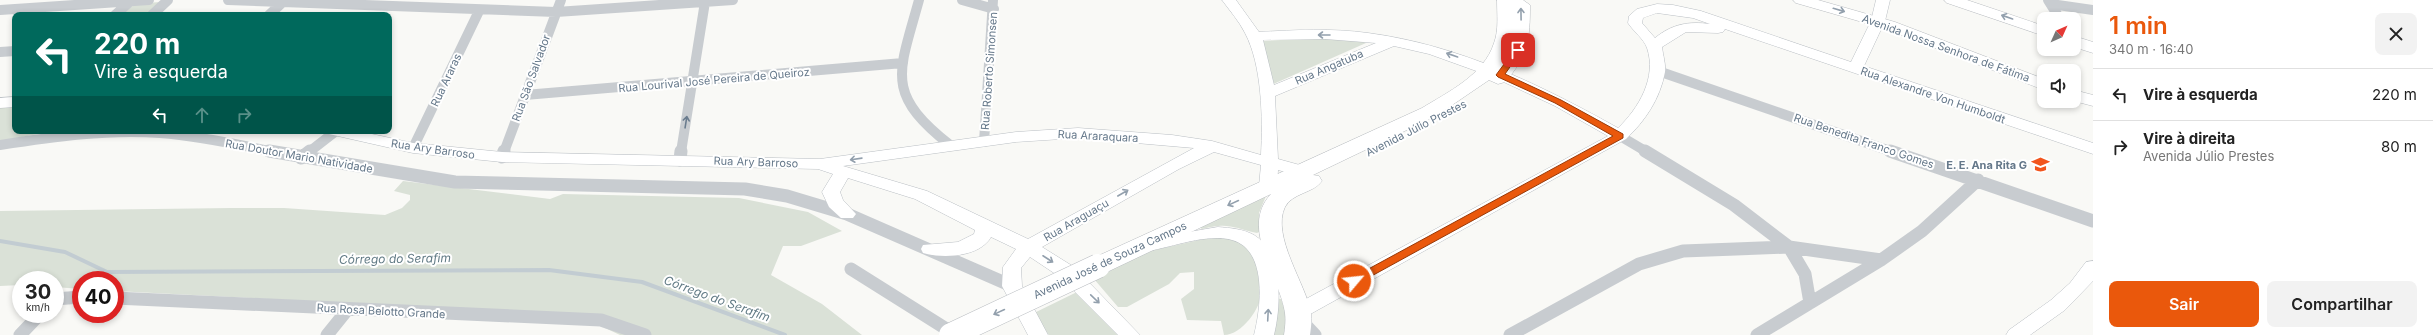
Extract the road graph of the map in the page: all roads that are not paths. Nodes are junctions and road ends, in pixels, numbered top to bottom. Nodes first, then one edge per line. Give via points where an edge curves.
1 (149, 0) edge
2 (168, 0) edge
3 (228, 0) edge
4 (285, 0) edge
5 (387, 0) edge
6 (561, 0) edge
7 (733, 0) edge
8 (919, 0) edge
9 (962, 0) edge
10 (1229, 0) edge
11 (1506, 0) edge
12 (1521, 0) edge
13 (1801, 0) edge
14 (1883, 0) edge
15 (1952, 0) edge
16 (130, 1) junction
17 (705, 2) junction
18 (2049, 2) edge
19 (993, 4) edge
20 (375, 6) junction
21 (395, 7) junction
22 (0, 10) edge
23 (2093, 10) edge
24 (479, 11) junction
25 (118, 12) edge
26 (155, 12) edge
27 (272, 12) edge
28 (392, 12) edge
29 (556, 12) junction
30 (2055, 12) edge
31 (1878, 21) junction
32 (2037, 28) edge
33 (1255, 36) junction
34 (1773, 40) junction
35 (1392, 41) junction
36 (2081, 44) edge
37 (1654, 46) junction
38 (2093, 48) edge
39 (12, 51) edge
40 (0, 52) edge
41 (903, 63) junction
42 (1855, 68) junction
43 (1658, 70) junction
44 (1494, 72) junction
45 (2037, 81) edge
46 (693, 82) junction
47 (1267, 94) junction
48 (525, 95) junction
49 (2081, 97) edge
50 (2093, 101) edge
51 (12, 102) edge
52 (0, 103) edge
53 (62, 134) edge
54 (167, 134) edge
55 (331, 134) edge
56 (349, 134) edge
57 (1620, 136) junction
58 (1172, 140) junction
59 (984, 142) junction
60 (0, 145) edge
61 (950, 145) junction
62 (1212, 146) junction
63 (414, 148) junction
64 (2093, 149) edge
65 (892, 154) junction
66 (502, 157) junction
67 (301, 158) junction
68 (680, 160) junction
69 (1270, 162) junction
70 (819, 164) junction
71 (1173, 165) junction
72 (1302, 171) junction
73 (844, 172) junction
74 (1978, 180) junction
75 (883, 182) junction
76 (1273, 194) junction
77 (847, 214) junction
78 (977, 221) junction
79 (2093, 221) edge
80 (1274, 241) junction
81 (1140, 246) junction
82 (1028, 247) junction
83 (1788, 247) junction
84 (930, 249) junction
85 (1881, 260) junction
86 (2093, 267) edge
87 (851, 269) dead end
88 (1266, 269) junction
89 (1012, 286) junction
90 (124, 298) edge
91 (1810, 303) junction
92 (348, 309) junction
93 (1297, 316) edge
94 (31, 323) edge
95 (20, 335) edge
96 (327, 335) edge
97 (645, 335) edge
98 (951, 335) edge
99 (956, 335) edge
100 (1038, 335) edge
101 (1130, 335) edge
102 (1264, 335) edge
103 (1315, 335) edge
104 (1510, 335) edge
105 (1757, 335) edge
106 (2016, 335) edge

1 - 16 street
2 - 26 street
3 - 4 street
4 - 20 street
4 - 27 street
5 - 20 street
6 - 29 street, Rua São Salvador
7 - 17 street
8 - 41 street
9 - 19 street
10 - 33 street
11 - 44 highway, Avenida Júlio Prestes via 1504,41
44 -> 12 highway, Avenida Júlio Prestes via 1518,50
13 -> 31 main road, Avenida Nossa Senhora de Fátima
14 - 31 street
32 -> 15 main road
16 - 22 street
16 - 25 street
17 - 29 street
17 - 46 street
18 - 23 street
18 - 30 street
19 - 59 street, Rua Roberto Simonsen
20 - 21 street
21 - 24 street
21 - 28 street
24 - 29 street
24 - 63 street, Rua Araras
29 - 48 street, Rua São Salvador
31 - 42 street
31 - 45 main road, Avenida Nossa Senhora de Fátima
35 -> 33 street via 1338,35
33 - 47 street
34 - 37 street, Rua Alexandre Von Humboldt via 1694,26 1671,31
34 - 37 street, Rua Alexandre Von Humboldt via 1696,14 1663,9 1646,10 1636,16 1637,27
34 - 42 street, Rua Alexandre Von Humboldt
44 -> 35 street via 1444,52
35 - 47 street, Rua Angatuba
36 - 38 main road
37 - 43 street
39 - 40 street
41 - 46 street, Rua Lourival José Pereira de Queiroz
41 - 61 street via 902,86 907,101 918,116
42 - 64 street, Rua Alexandre Von Humboldt
43 - 57 street via 1647,103 1636,120
43 - 74 street, Rua Benedita Franco Gomes
44 - 57 street via 1558,102
44 - 72 highway, Avenida Júlio Prestes via 1428,112
44 - 76 highway, Avenida Júlio Prestes via 1478,96 1440,119 1291,191
46 - 48 street, Rua Lourival José Pereira de Queiroz
68 -> 46 street
47 - 69 street
48 - 66 street, Rua São Salvador
49 - 50 main road
51 - 52 street
53 - 60 street, Rua Doutor Mario Natividade
54 - 67 street, Rua Doutor Mario Natividade via 252,147
55 - 67 street
56 - 63 street, Rua Ary Barroso
57 - 83 street via 1734,205
57 - 93 street
58 - 59 street, Rua Araraquara via 1078,133 1044,134
58 - 62 street, Rua Araraquara
58 - 71 street
59 - 61 street, Rua Araraquara
61 - 65 street, Rua Araraquara
62 - 69 street, Rua Araraquara
62 - 71 street, Rua Araguaçu
63 - 66 street, Rua Ary Barroso
65 -> 70 street, Rua Araraquara
65 - 75 street via 878,168
66 - 68 street, Rua Ary Barroso
67 - 77 street, Rua Doutor Mario Natividade via 455,182 745,189 787,196
68 - 70 street, Rua Ary Barroso
69 - 72 street, Rua Araraquara
69 - 76 street
70 - 73 street, Rua Ary Barroso
82 -> 71 street, Rua Araguaçu
72 - 76 highway, Avenida Júlio Prestes
73 - 75 street, Rua Ary Barroso
73 - 77 street via 831,192 835,204
74 - 79 street, Rua Benedita Franco Gomes
74 - 85 street via 1922,231
75 - 78 street, Rua Ary Barroso via 921,195
76 - 80 highway via 1270,218
76 -> 81 highway, Avenida José de Souza Campos
77 - 84 street, Rua Doutor Mario Natividade
78 - 82 street, Rua Ary Barroso
78 - 84 street via 984,229 982,237 971,246 958,249
80 - 88 highway
80 - 93 highway
81 - 88 street via 1206,234 1237,234 1254,244
81 -> 98 highway, Avenida José de Souza Campos, bridge
82 - 89 street, Rua Araguaçu via 1012,267
82 -> 101 street, Rua Ary Barroso via 1067,272
83 - 85 street
83 - 91 street via 1805,274
83 - 104 street via 1723,248 1683,251 1662,256 1639,264
84 - 89 street, Rua Doutor Mario Natividade
85 - 91 street
86 - 106 street via 2069,298
87 - 99 street
88 - 93 highway
102 -> 88 street via 1268,323
89 - 100 street, Rua Araguaçu
90 - 92 street, Rua Rosa Belotto Grande
91 - 105 street
92 - 96 street
92 - 97 street, Rua Rosa Belotto Grande via 601,320
93 - 103 street
94 - 95 street

